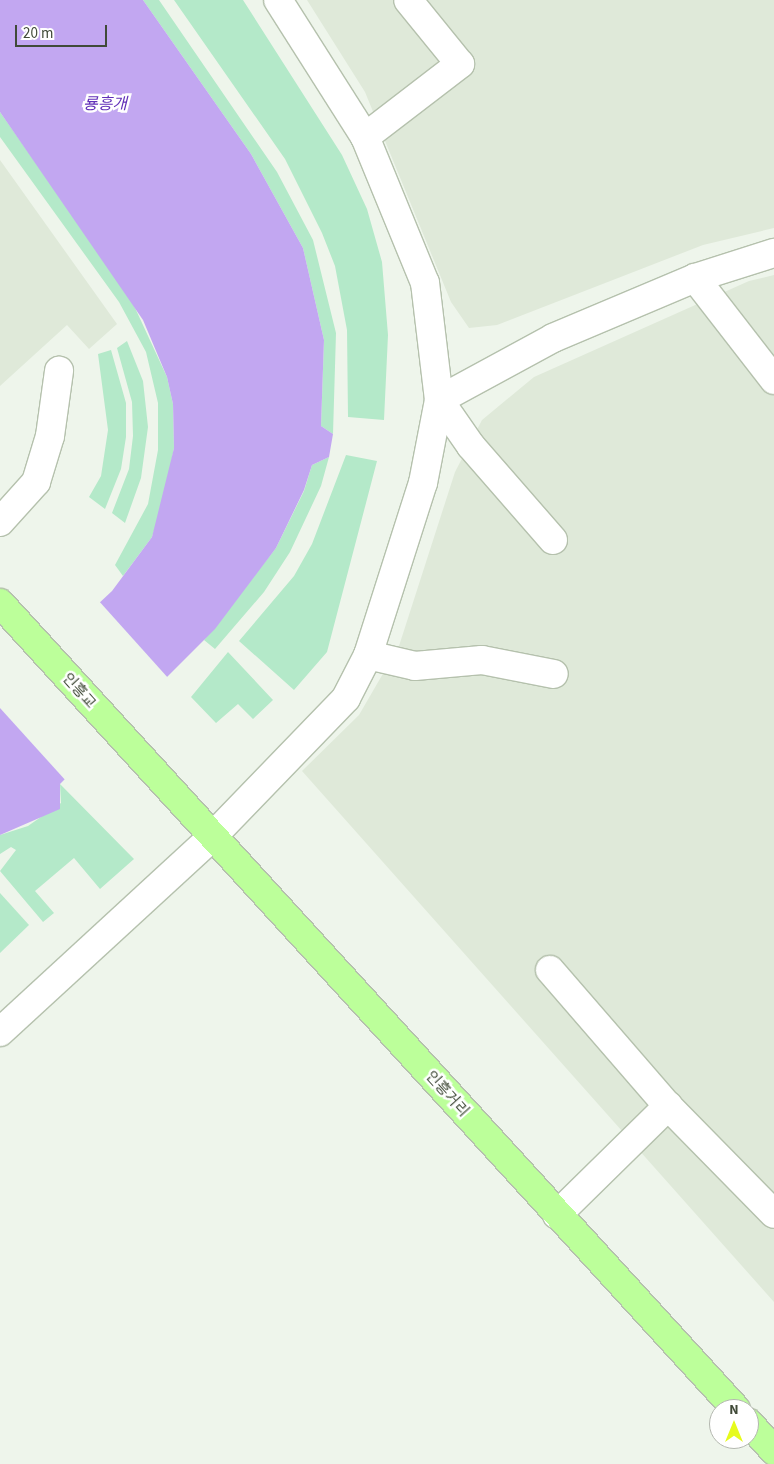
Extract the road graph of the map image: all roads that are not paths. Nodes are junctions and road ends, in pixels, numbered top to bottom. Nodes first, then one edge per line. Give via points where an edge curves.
1 (278, 0) edge
2 (408, 0) edge
3 (365, 137) junction
4 (774, 253) edge
5 (695, 278) junction
6 (59, 371) dead end
7 (774, 380) edge
8 (439, 400) junction
9 (0, 522) edge
10 (553, 540) dead end
11 (0, 603) edge
12 (368, 655) junction
13 (554, 674) dead end
14 (158, 778) joint
15 (212, 837) junction
16 (550, 970) dead end
17 (0, 1032) edge
18 (668, 1106) junction
19 (774, 1214) edge
20 (557, 1215) junction
21 (727, 1399) edge
22 (759, 1434) edge
23 (774, 1451) edge

1 - 3 street
2 - 3 street via 460,64
3 - 8 street via 425,283
4 - 5 street
5 - 7 street
5 - 8 street via 553,338
6 - 9 street via 50,436 36,482
8 - 10 street via 471,446
8 - 12 street via 423,483
11 - 14 main road, 인흥교
12 - 13 street via 415,666 482,660
12 - 15 street via 346,698
14 - 15 main road, 인흥거리
15 - 17 street
15 - 20 main road, 인흥거리
16 - 18 street
18 - 19 street
18 - 20 street
20 - 21 main road, 인흥거리
22 - 23 main road

